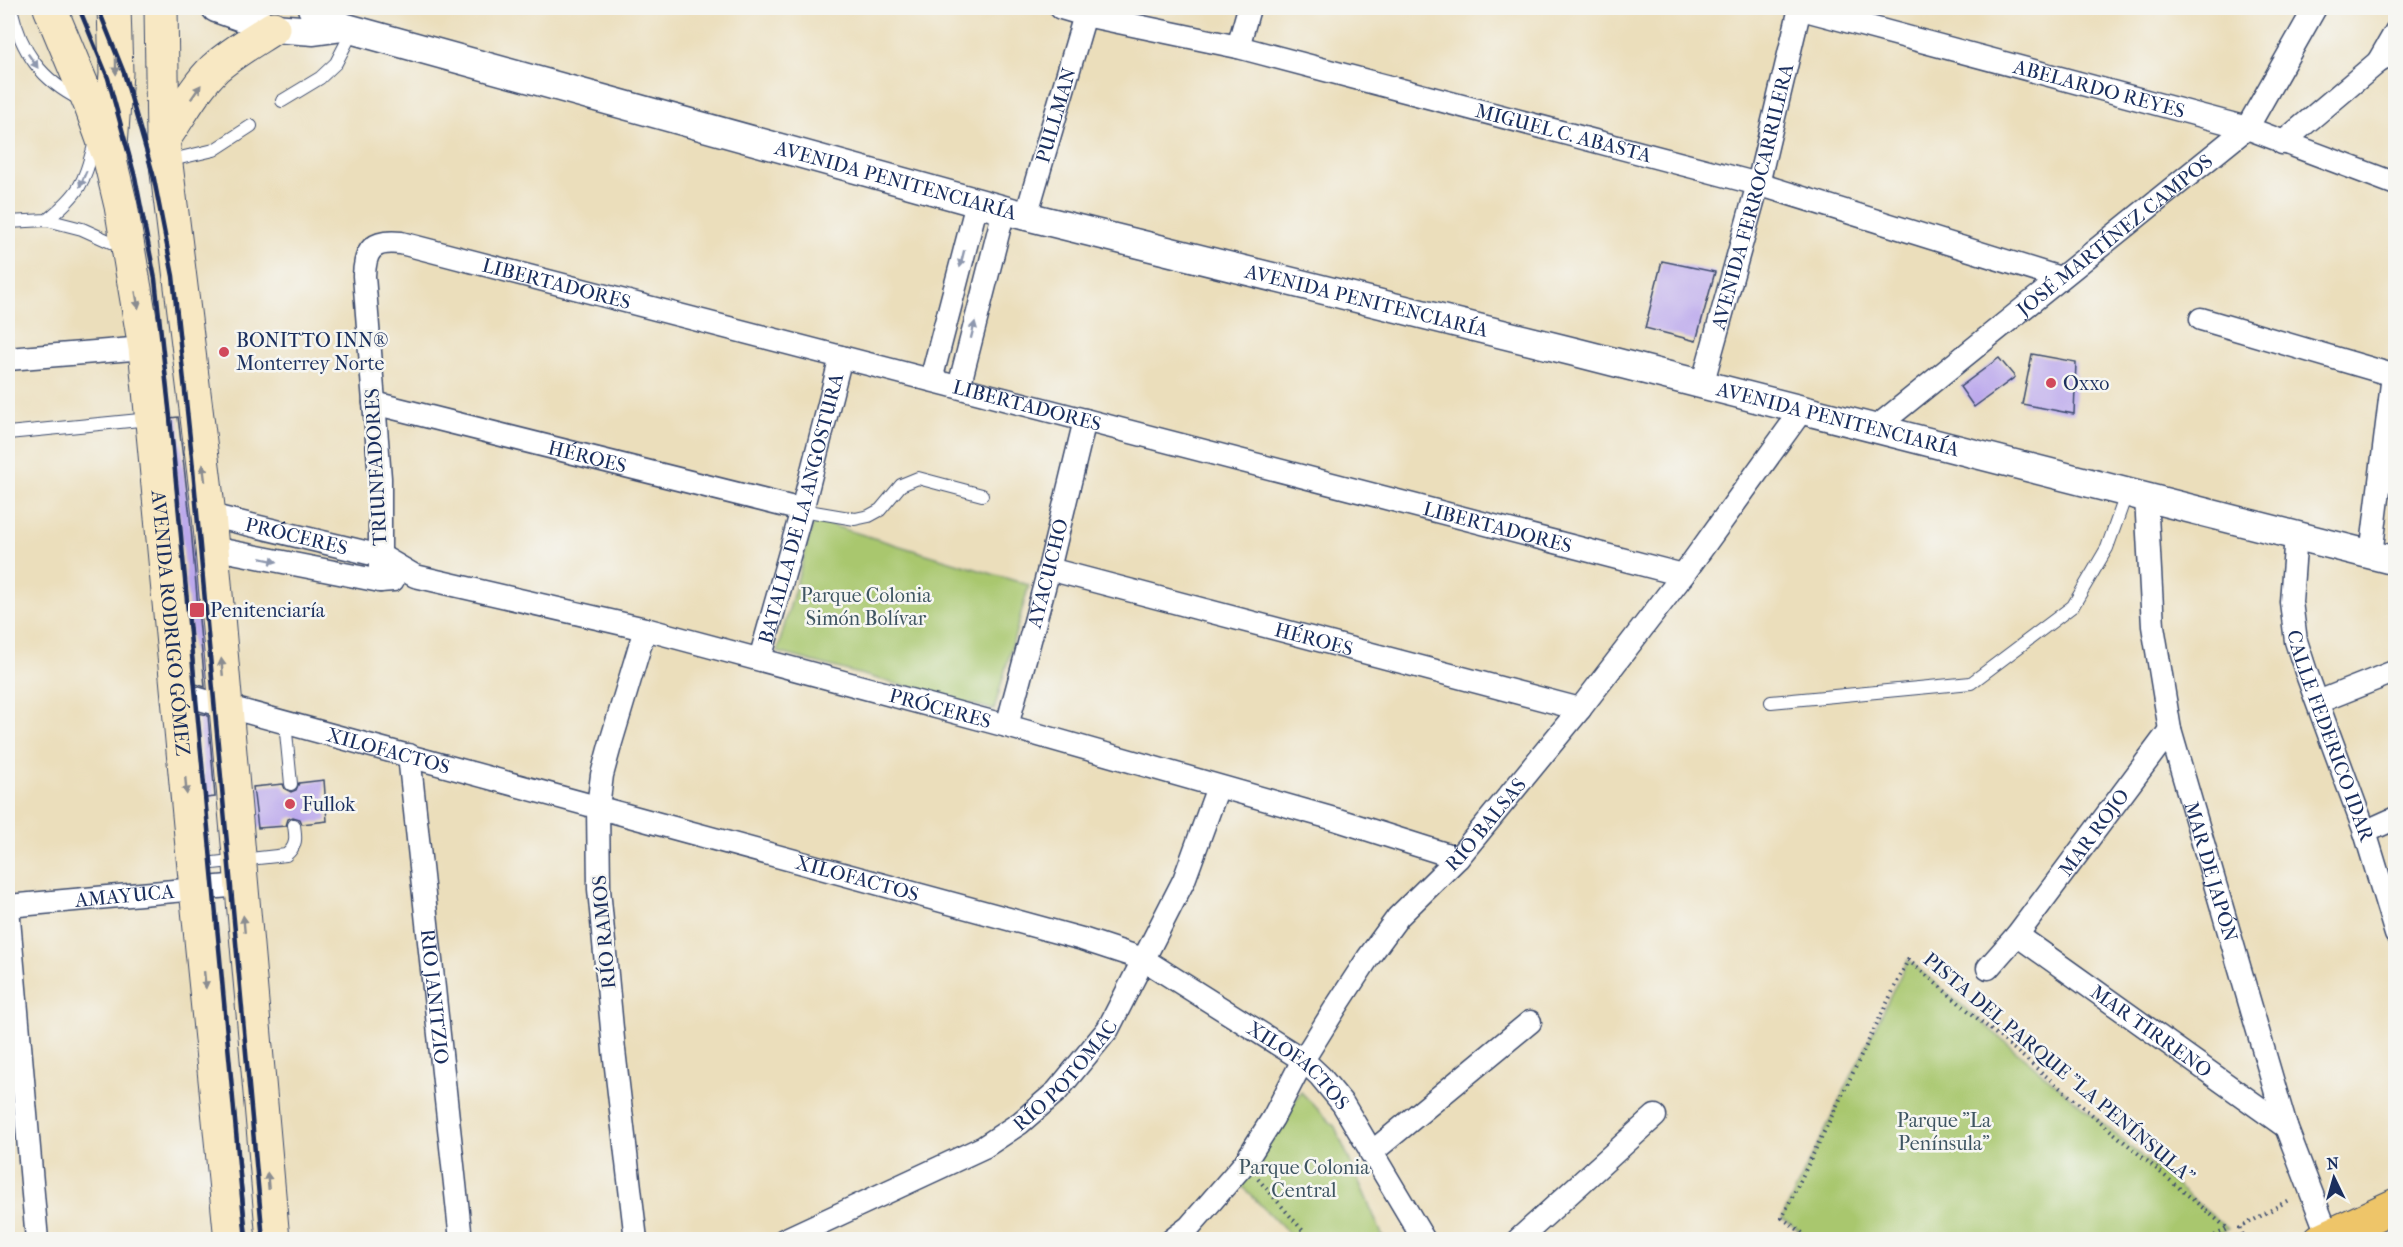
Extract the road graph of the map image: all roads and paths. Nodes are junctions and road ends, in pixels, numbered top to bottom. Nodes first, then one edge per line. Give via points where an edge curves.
1 (10, 8) edge
2 (50, 8) edge
3 (114, 8) edge
4 (125, 8) edge
5 (161, 8) edge
6 (216, 8) edge
7 (312, 8) edge
8 (1061, 8) edge
9 (1249, 8) edge
10 (1799, 8) edge
11 (2315, 8) edge
12 (1085, 15) junction
13 (273, 28) junction
14 (348, 29) junction
15 (2396, 32) edge
16 (1238, 47) junction
17 (2387, 57) edge
18 (282, 101) dead end
19 (94, 115) junction
20 (251, 126) dead end
21 (2247, 128) junction
22 (2282, 143) junction
23 (164, 151) junction
24 (110, 160) junction
25 (1758, 184) junction
26 (2396, 184) edge
27 (977, 203) junction
28 (1015, 213) junction
29 (47, 220) junction
30 (8, 222) edge
31 (373, 246) joint
32 (129, 251) junction
33 (2060, 278) junction
34 (2201, 319) dead end
35 (145, 348) junction
36 (841, 357) junction
37 (8, 359) edge
38 (2394, 374) edge
39 (931, 380) junction
40 (1702, 385) junction
41 (958, 387) junction
42 (374, 403) junction
43 (1802, 410) junction
44 (152, 419) junction
45 (1085, 420) junction
46 (1874, 429) junction
47 (8, 433) edge
48 (982, 495) dead end
49 (2136, 495) junction
50 (802, 510) junction
51 (209, 516) junction
52 (2296, 534) junction
53 (212, 548) junction
54 (381, 556) junction
55 (2383, 558) edge
56 (1049, 569) junction
57 (1683, 575) junction
58 (415, 576) junction
59 (380, 582) junction
60 (645, 629) junction
61 (760, 659) junction
62 (2396, 671) edge
63 (177, 693) junction
64 (1771, 702) dead end
65 (2318, 702) junction
66 (225, 705) junction
67 (1580, 709) junction
68 (285, 722) junction
69 (1007, 726) junction
70 (2169, 730) junction
71 (409, 755) junction
72 (291, 783) dead end
73 (1218, 787) junction
74 (598, 807) junction
75 (2396, 818) edge
76 (294, 825) dead end
77 (2365, 832) junction
78 (1458, 858) junction
79 (239, 873) junction
80 (195, 877) junction
81 (8, 907) edge
82 (2396, 934) edge
83 (2017, 935) junction
84 (1143, 958) junction
85 (1988, 968) dead end
86 (1530, 1022) dead end
87 (1303, 1060) junction
88 (15, 1083) edge
89 (1655, 1116) dead end
90 (2286, 1127) junction
91 (1371, 1153) junction
92 (1244, 1164) junction
93 (2309, 1188) junction
94 (2396, 1205) edge
95 (823, 1231) edge
96 (2324, 1238) edge
97 (38, 1239) edge
98 (231, 1239) edge
99 (273, 1239) edge
100 (461, 1239) edge
101 (636, 1239) edge
102 (784, 1239) edge
103 (1172, 1239) edge
104 (1311, 1239) edge
105 (1424, 1239) edge
106 (1518, 1239) edge
107 (1812, 1239) edge
108 (2009, 1239) edge
109 (2016, 1239) edge
110 (2206, 1239) edge
111 (2245, 1239) edge

1 -> 19 lane via 15,27 34,63 49,81
2 - 19 main road
3 -> 24 main road, AVENIDA RODRIGO GÓMEZ via 116,82
4 - 23 main road
5 - 23 main road
6 - 13 street, AVENIDA PENITENCIARÍA
7 - 14 street, AVENIDA PENITENCIARÍA
8 - 12 street, MIGUEL C. ABASTA
9 - 16 street
10 - 21 street, ABELARDO REYES
10 - 25 street, AVENIDA FERROCARRILERA
11 - 21 street, JOSÉ MARTÍNEZ CAMPOS
12 - 16 street, MIGUEL C. ABASTA
12 - 28 street, PULLMAN
13 - 14 street, AVENIDA PENITENCIARÍA
23 -> 13 main road via 200,86 214,69
14 - 18 lane via 336,63 320,78
14 - 27 street, AVENIDA PENITENCIARÍA
15 - 17 street
16 - 25 street, MIGUEL C. ABASTA
17 - 22 street
19 - 24 main road
19 -> 29 lane via 84,180 75,195
20 - 23 lane via 214,150
21 - 22 street, ABELARDO REYES
21 - 33 street, JOSÉ MARTÍNEZ CAMPOS
22 - 26 street, ABELARDO REYES
51 -> 23 main road
24 - 32 main road, AVENIDA RODRIGO GÓMEZ
25 - 33 street, MIGUEL C. ABASTA
25 - 40 street, AVENIDA FERROCARRILERA
27 - 28 street, AVENIDA PENITENCIARÍA
27 -> 39 street
28 - 40 street, AVENIDA PENITENCIARÍA
41 -> 28 street, PULLMAN
29 - 30 lane
29 - 32 lane via 82,229
31 - 36 street, LIBERTADORES via 401,243
31 - 42 street, TRIUNFADORES via 365,262 364,276
32 -> 35 main road, AVENIDA RODRIGO GÓMEZ
33 - 46 street, JOSÉ MARTÍNEZ CAMPOS
34 - 38 street
35 - 37 street
35 - 44 main road, AVENIDA RODRIGO GÓMEZ
36 - 39 street, LIBERTADORES
36 - 50 street, BATALLA DE LA ANGOSTURA
38 - 55 street
39 - 41 street, LIBERTADORES
40 - 43 street, AVENIDA PENITENCIARÍA
41 - 45 street, LIBERTADORES
42 - 50 street, HÉROES
42 - 54 street, TRIUNFADORES
43 - 46 street, AVENIDA PENITENCIARÍA
43 - 57 street, RÍO BALSAS
44 - 47 lane
44 - 63 main road, AVENIDA RODRIGO GÓMEZ
45 - 56 street, AYACUCHO
45 - 57 street, LIBERTADORES
46 - 49 street, AVENIDA PENITENCIARÍA
48 - 50 lane via 918,478 901,485 880,510 869,516 855,519
49 - 52 street, AVENIDA PENITENCIARÍA
49 - 64 lane via 2073,606 1971,682
49 - 70 street, MAR DE JAPÓN
50 - 61 street, BATALLA DE LA ANGOSTURA
51 - 53 main road
51 - 54 street, PRÓCERES
52 - 55 street, AVENIDA PENITENCIARÍA
52 - 65 street, CALLE FEDERICO IDAR via 2293,619
53 -> 59 street, PRÓCERES
66 -> 53 main road
54 - 58 street, PRÓCERES
54 - 59 street, TRIUNFADORES
56 - 67 street, HÉROES
56 - 69 street, AYACUCHO
57 - 67 street, RÍO BALSAS
58 - 59 street, PRÓCERES
58 - 60 street, PRÓCERES
60 - 61 street, PRÓCERES
60 - 74 street, RÍO RAMOS via 602,775
61 - 69 street, PRÓCERES
62 - 65 street
63 - 66 street, XILOFACTOS
63 -> 80 main road, AVENIDA RODRIGO GÓMEZ
65 - 77 street, CALLE FEDERICO IDAR
66 - 68 street, XILOFACTOS
66 - 79 main road
67 - 78 street, RÍO BALSAS
68 - 71 street, XILOFACTOS
68 - 72 lane
69 - 73 street, PRÓCERES
70 - 83 street, MAR ROJO
70 - 90 street, MAR DE JAPÓN
71 - 74 street, XILOFACTOS
71 - 100 street, RIO JANITZIO
73 - 78 street, PRÓCERES
73 - 84 street, RÍO POTOMAC via 1184,880
74 - 84 street, XILOFACTOS
74 - 101 street, RÍO RAMOS via 599,889
75 - 77 street
76 - 79 lane via 296,842 286,855
77 - 82 street, CALLE FEDERICO IDAR
78 - 87 street, RÍO BALSAS via 1398,917
79 - 80 street, AMAYUCA
99 -> 79 main road
80 - 81 street, AMAYUCA
80 -> 98 main road, AVENIDA RODRIGO GÓMEZ
81 - 88 street
83 - 85 street, MAR ROJO
83 - 90 street, MAR TIRRENO
84 - 87 street, XILOFACTOS
84 - 95 street, RÍO POTOMAC via 1108,1029 1057,1091 1020,1123 984,1147
86 - 91 street
87 - 91 street, XILOFACTOS via 1343,1104
87 - 92 street, RÍO BALSAS
88 - 97 street
89 - 106 street
90 - 93 street, MAR DE JAPÓN
91 - 105 street, XILOFACTOS
92 - 103 street, RÍO BALSAS via 1189,1227
92 - 104 path
93 - 96 street, MAR DE JAPÓN
93 - 111 path via 2240,1228
94 - 96 highway
95 - 102 street, RÍO POTOMAC
107 - 110 path, PISTA DEL PARQUE "LA PENÍNSULA" via 1782,1218 1908,960 2228,1229
108 - 109 path

